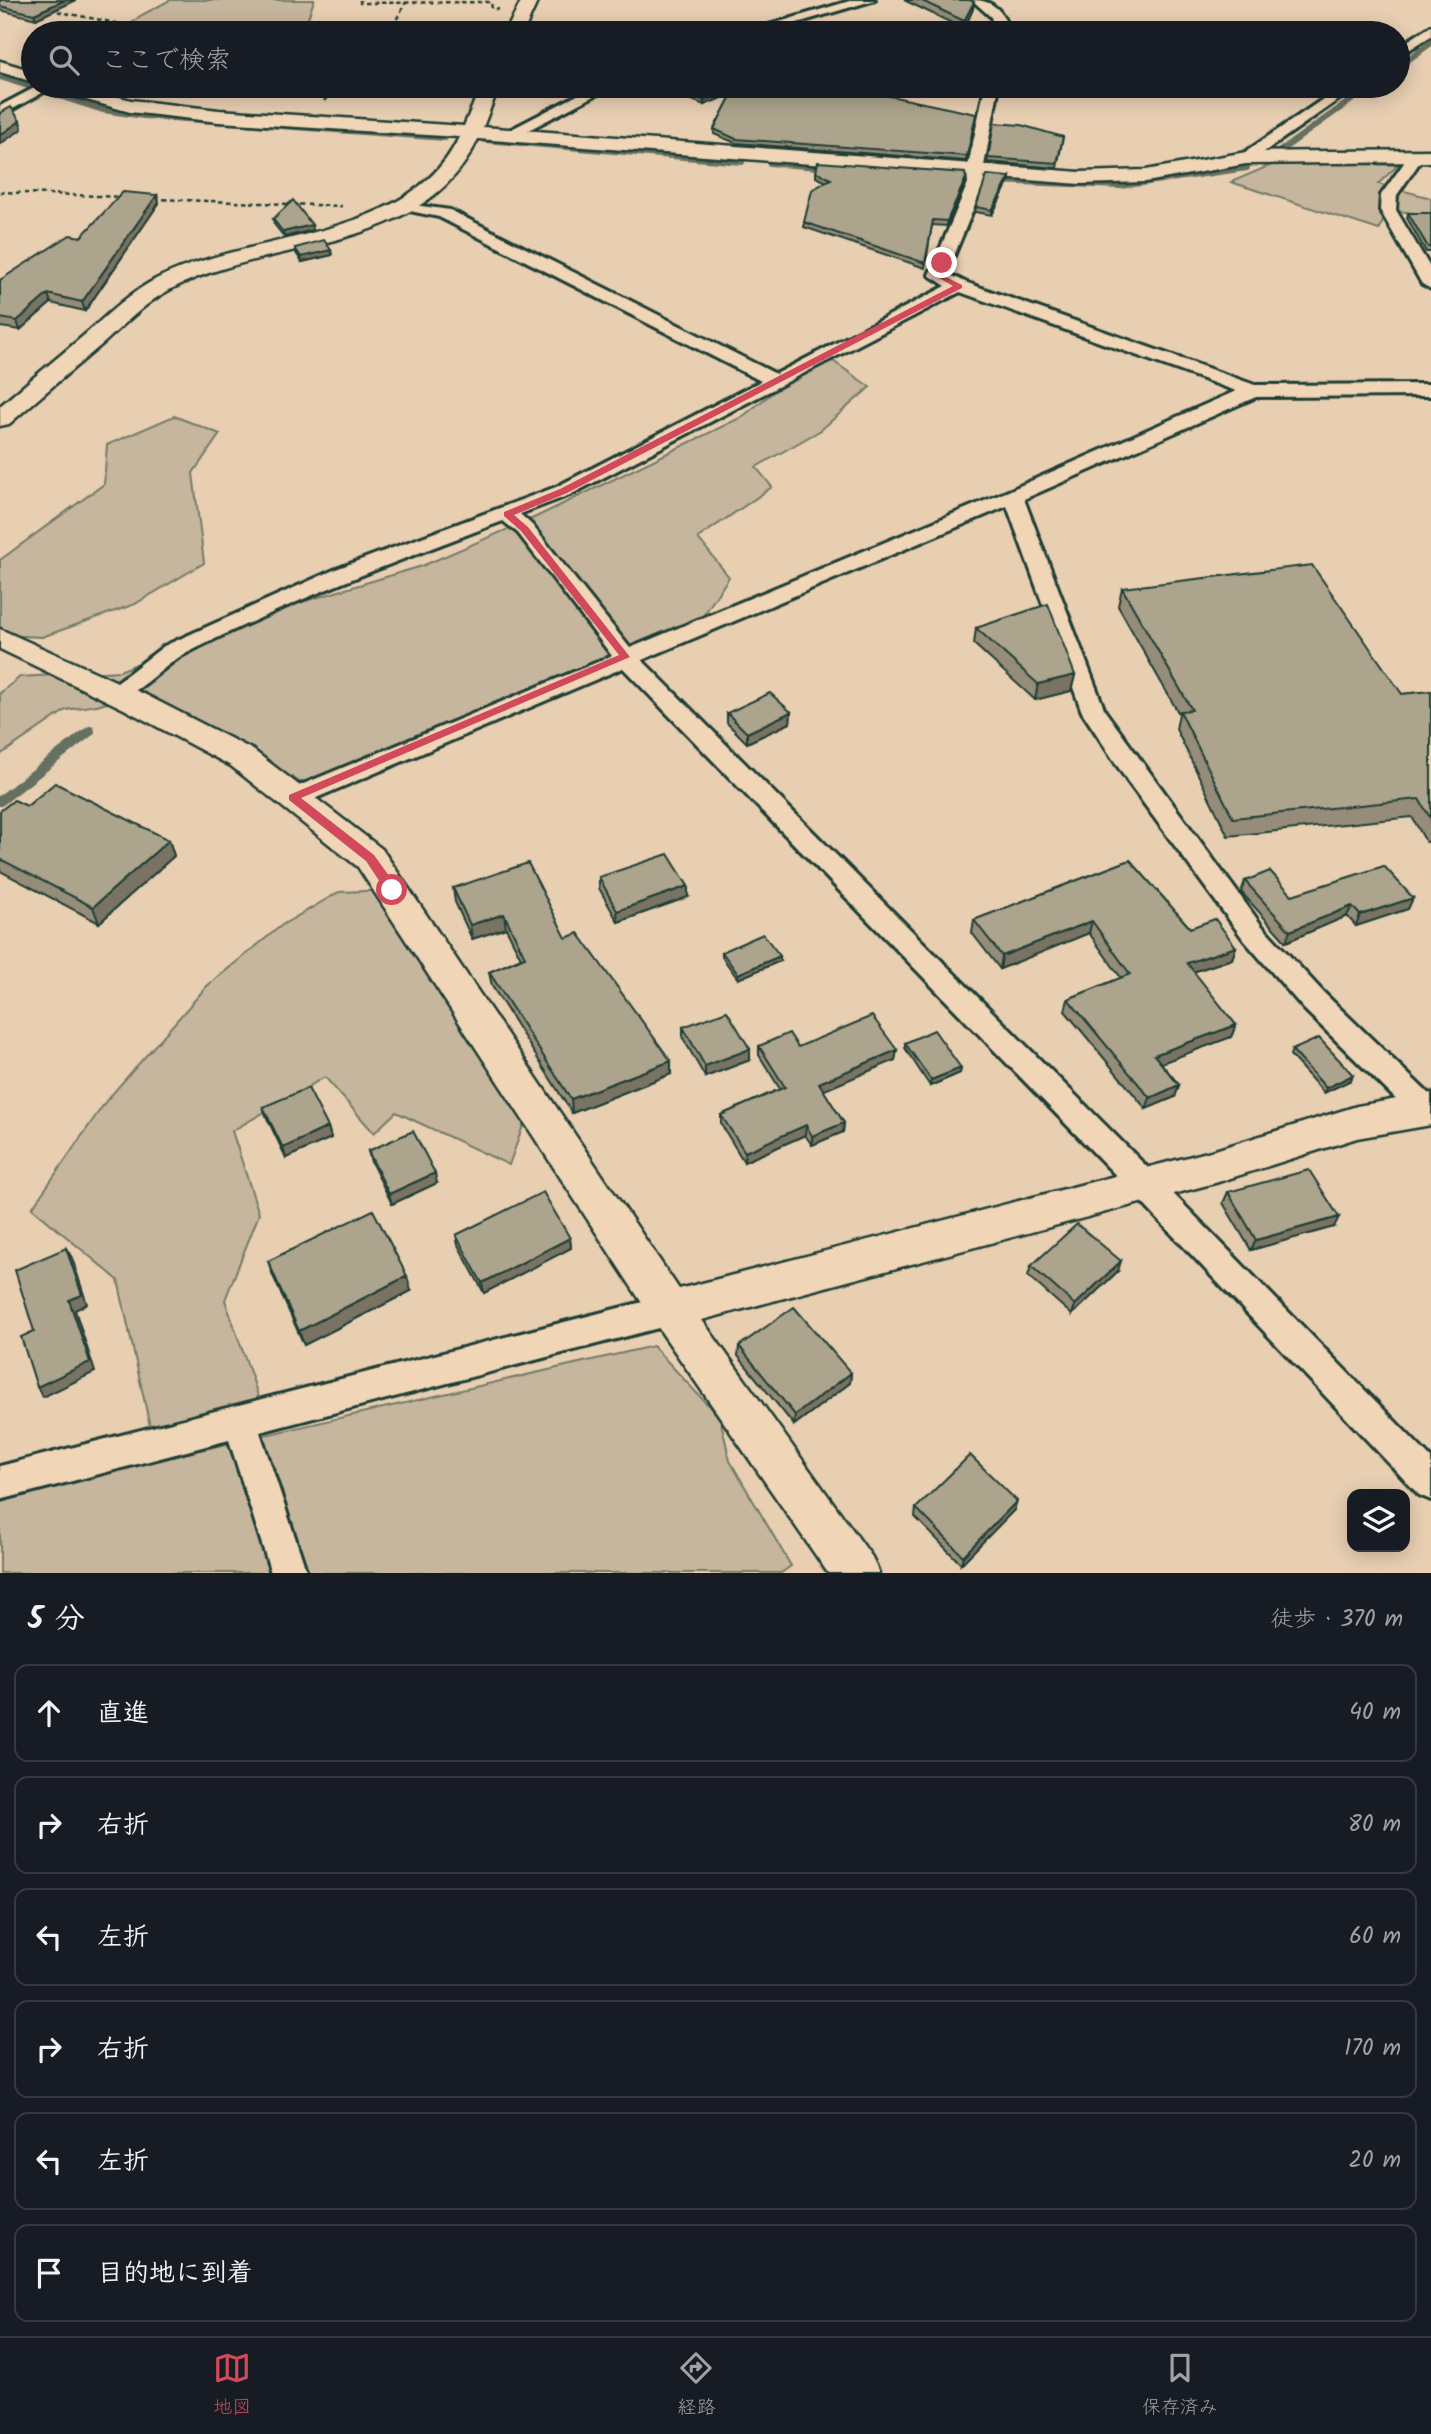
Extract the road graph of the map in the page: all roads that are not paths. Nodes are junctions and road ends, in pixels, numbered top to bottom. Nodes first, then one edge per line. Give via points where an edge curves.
1 (868, 0) edge
2 (979, 0) edge
3 (527, 5) edge
4 (520, 21) edge
5 (792, 21) edge
6 (999, 21) edge
7 (1431, 30) edge
8 (1410, 45) edge
9 (0, 66) edge
10 (21, 76) edge
11 (23, 98) edge
12 (93, 98) edge
13 (484, 98) edge
14 (582, 98) edge
15 (990, 98) edge
16 (1334, 98) edge
17 (0, 112) edge
18 (469, 131) junction
19 (508, 135) junction
20 (1424, 156) edge
21 (1246, 158) junction
22 (976, 176) junction
23 (406, 206) junction
24 (1431, 284) edge
25 (959, 286) junction
26 (778, 382) junction
27 (1431, 390) edge
28 (1253, 391) junction
29 (0, 419) edge
30 (1013, 496) junction
31 (507, 514) junction
32 (0, 638) edge
33 (625, 657) junction
34 (115, 693) junction
35 (293, 797) junction
36 (1428, 1109) edge
37 (1143, 1183) junction
38 (670, 1310) junction
39 (240, 1422) junction
40 (0, 1483) edge
41 (1431, 1483) edge
42 (289, 1573) edge
43 (856, 1573) edge

1 - 5 street
2 - 6 street
3 - 4 street
7 - 8 street
9 - 10 street
11 - 17 street
12 - 18 street via 156,110 323,125
13 - 18 street
14 - 19 street
15 - 22 street
16 - 21 street
18 - 19 street
18 - 23 street via 455,165
19 - 22 street
20 - 21 street
20 - 24 street via 1389,195 1388,210
21 - 22 street via 1146,177
22 - 25 street via 938,275
23 - 26 street via 444,213
23 - 29 street via 172,279 137,301
25 - 26 street
25 - 28 street
26 - 31 street via 563,491
27 - 28 street
28 - 30 street
30 - 33 street
30 - 36 street via 1094,712 1129,765 1253,933 1314,1001
31 - 33 street via 525,529
31 - 34 street via 344,574 172,651
32 - 34 street
33 - 35 street
33 - 37 street
34 - 35 street via 242,758
35 - 38 street via 370,858
36 - 37 street via 1306,1135 1181,1177
37 - 38 street
37 - 41 street
38 - 39 street
38 - 43 street
39 - 40 street
39 - 42 street

